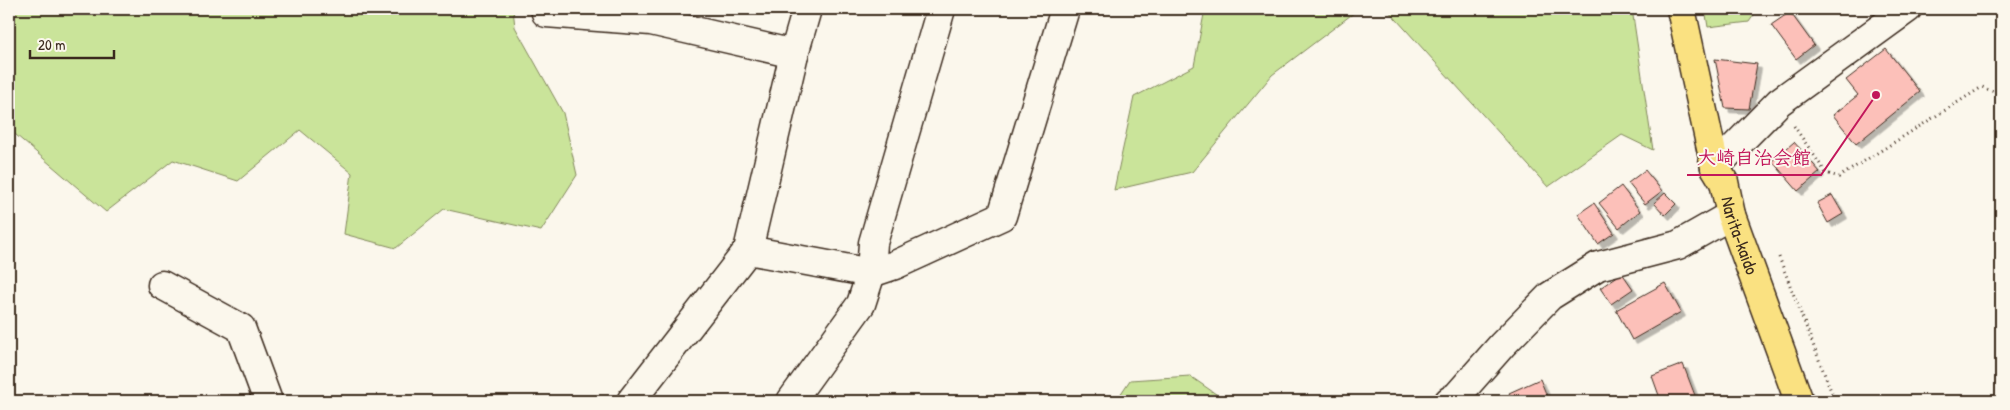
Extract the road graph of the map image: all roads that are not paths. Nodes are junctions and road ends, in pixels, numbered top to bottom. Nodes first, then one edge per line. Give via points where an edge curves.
1 (545, 9) edge
2 (807, 9) edge
3 (941, 9) edge
4 (1065, 9) edge
5 (1681, 9) edge
6 (1907, 9) edge
7 (794, 54) junction
8 (1715, 167) junction
9 (1731, 215) junction
10 (748, 250) junction
11 (871, 273) junction
12 (162, 285) dead end
13 (268, 401) edge
14 (630, 401) edge
15 (791, 401) edge
16 (1449, 401) edge
17 (1799, 401) edge

1 - 7 street via 546,13 651,21
2 - 7 street
3 - 11 street via 874,243
4 - 11 street via 1002,216
5 - 8 highway, Narita-kaido
6 - 8 street via 1779,102
7 - 10 street
8 - 9 highway, Narita-kaido via 1724,182
9 - 16 street via 1678,245 1598,266 1550,296
9 - 17 highway, Narita-kaido
10 - 11 street
10 - 14 street
11 - 15 street via 861,304
12 - 13 street via 241,328

